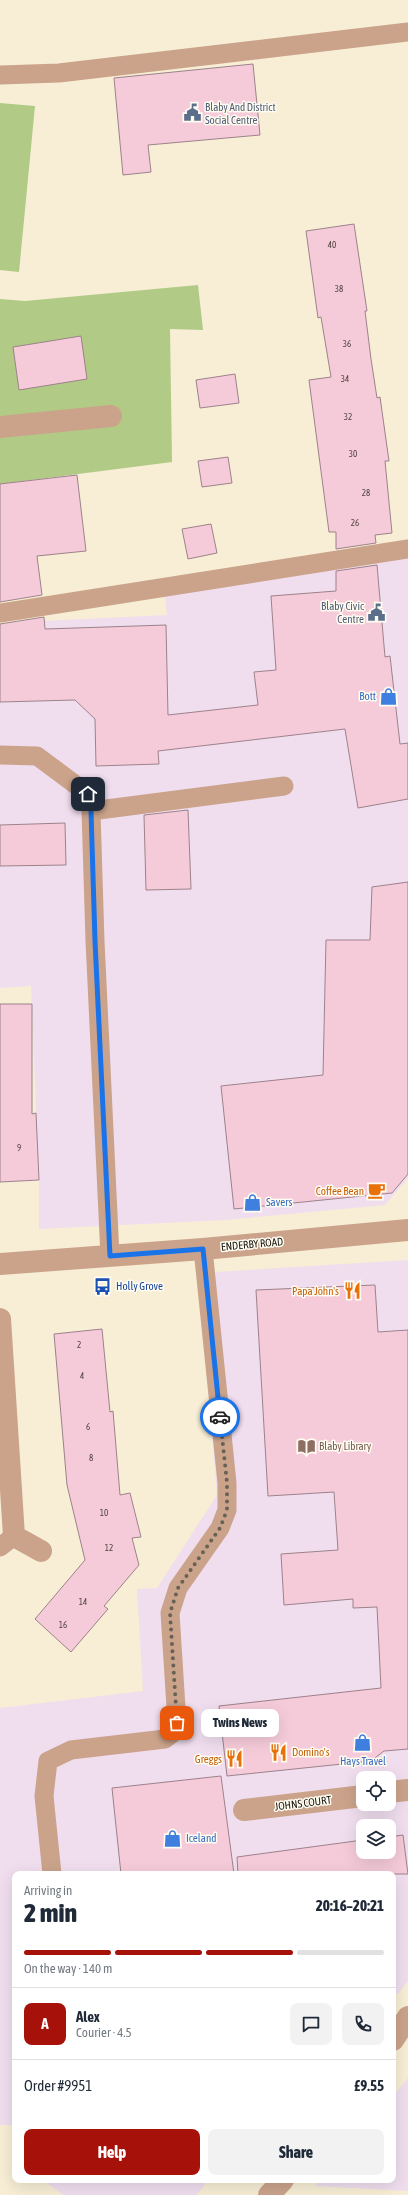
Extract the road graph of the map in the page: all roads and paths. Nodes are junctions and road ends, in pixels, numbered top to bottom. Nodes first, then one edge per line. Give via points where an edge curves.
1 (408, 32) edge
2 (0, 75) edge
3 (111, 416) dead end
4 (0, 427) edge
5 (408, 549) edge
6 (0, 613) edge
7 (0, 755) edge
8 (284, 786) dead end
9 (90, 802) junction
10 (408, 1230) edge
11 (203, 1249) junction
12 (110, 1256) junction
13 (0, 1264) edge
14 (0, 1319) edge
15 (7, 1542) edge
16 (41, 1552) dead end
17 (408, 1790) edge
18 (396, 1791) edge
19 (356, 1797) edge
20 (244, 1810) dead end
21 (52, 1871) edge
22 (280, 2183) edge
23 (269, 2195) edge

1 - 2 lane via 59,73
3 - 4 street
5 - 6 lane
7 - 9 lane via 37,756
8 - 9 lane
9 - 12 lane
10 - 11 street, ENDERBY ROAD
11 - 12 street, ENDERBY ROAD
11 - 21 lane via 227,1483 227,1510 220,1528 178,1588 170,1613 177,1723 174,1732 164,1739 71,1750 48,1761 44,1796
12 - 13 street, ENDERBY ROAD
14 - 15 street
15 - 16 street
17 - 18 street
19 - 20 street, JOHNS COURT
22 - 23 street

